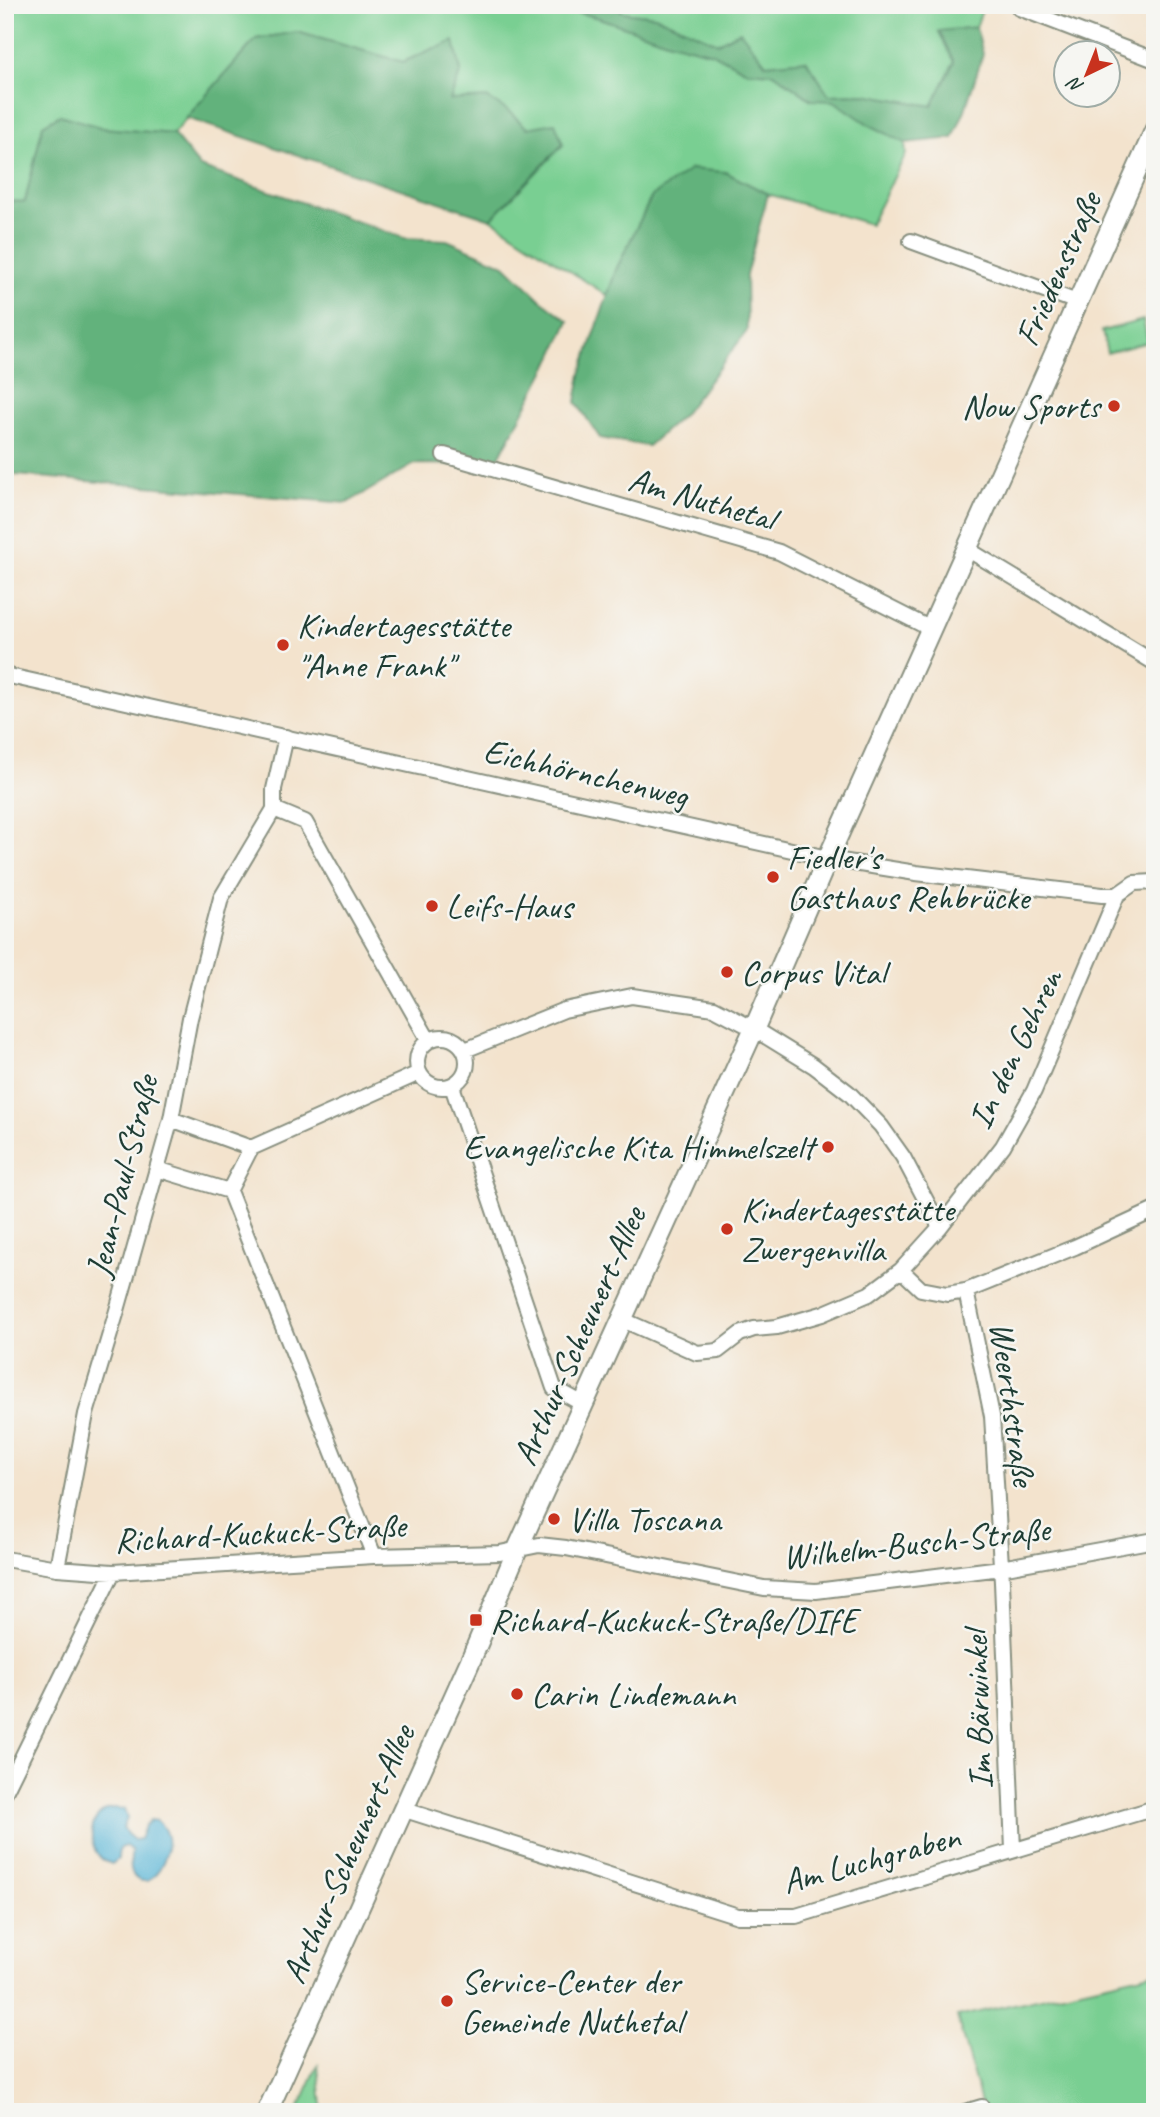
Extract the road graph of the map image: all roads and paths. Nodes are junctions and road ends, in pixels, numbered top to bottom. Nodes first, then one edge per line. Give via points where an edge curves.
1 (1020, 5) edge
2 (1155, 60) edge
3 (1155, 130) edge
4 (911, 241) dead end
5 (1077, 302) junction
6 (444, 455) dead end
7 (967, 549) junction
8 (932, 629) junction
9 (1155, 663) edge
10 (5, 675) edge
11 (286, 737) junction
12 (274, 809) junction
13 (828, 858) junction
14 (1155, 881) edge
15 (1117, 895) junction
16 (754, 1029) junction
17 (429, 1041) junction
18 (465, 1050) junction
19 (419, 1073) junction
20 (452, 1086) junction
21 (171, 1119) junction
22 (251, 1148) junction
23 (157, 1170) junction
24 (229, 1191) junction
25 (1155, 1210) edge
26 (940, 1227) junction
27 (901, 1270) junction
28 (966, 1291) junction
29 (621, 1319) junction
30 (583, 1404) junction
31 (1155, 1540) edge
32 (518, 1548) junction
33 (374, 1556) junction
34 (5, 1559) edge
35 (1001, 1568) junction
36 (57, 1569) junction
37 (113, 1572) junction
38 (5, 1792) edge
39 (1155, 1808) edge
40 (402, 1809) junction
41 (1013, 1850) junction
42 (982, 2107) dead end
43 (267, 2112) edge
44 (965, 2112) edge

1 - 2 street
3 - 5 main road, Friedenstraße
4 - 5 street
5 - 7 main road, Friedenstraße
6 - 8 street, Am Nuthetal via 779,552
7 - 8 main road, Arthur-Scheunert-Allee
7 - 9 street
8 - 13 main road, Arthur-Scheunert-Allee
10 - 11 street, Eichhörnchenweg
11 - 12 street
11 - 13 street, Eichhörnchenweg
12 - 17 street via 305,822
12 - 21 street, Jean-Paul-Straße via 221,898 190,1018
13 - 15 street, Eichhörnchenweg via 916,873
13 - 16 main road, Arthur-Scheunert-Allee
14 - 15 street, Eichhörnchenweg via 1134,883
15 - 26 street, In den Gehren via 1034,1091 1003,1146
16 - 18 street via 715,1008 632,996 564,1010
16 - 26 street via 814,1066 881,1126
16 - 29 main road, Arthur-Scheunert-Allee
17 - 18 street via 449,1038
17 - 19 street via 418,1055
18 - 20 street via 466,1071
19 - 20 street via 433,1086
19 - 22 street
20 - 30 street via 554,1388
21 - 22 street
21 - 23 street, Jean-Paul-Straße
22 - 24 street
23 - 24 street
23 - 36 street, Jean-Paul-Straße via 86,1415
24 - 33 street
25 - 28 street
26 - 27 street, In den Gehren
27 - 28 street via 922,1289 947,1294
27 - 29 street, In den Gehren via 869,1294 777,1328 740,1334 718,1352 697,1353
28 - 35 street, Weerthstraße via 992,1416
29 - 30 main road, Arthur-Scheunert-Allee
30 - 32 main road, Arthur-Scheunert-Allee
31 - 35 street, Wilhelm-Busch-Straße
32 - 33 street, Richard-Kuckuck-Straße via 500,1553
32 - 35 street, Wilhelm-Busch-Straße via 566,1548 765,1588 816,1591
32 - 40 main road, Arthur-Scheunert-Allee
33 - 37 street, Richard-Kuckuck-Straße
34 - 36 street, Richard-Kuckuck-Straße
35 - 41 street, Im Bärwinkel
36 - 37 street, Richard-Kuckuck-Straße
37 - 38 street
39 - 41 street, Am Luchgraben
40 - 41 street, Am Luchgraben via 738,1916 796,1916
40 - 43 main road, Arthur-Scheunert-Allee
42 - 44 street

